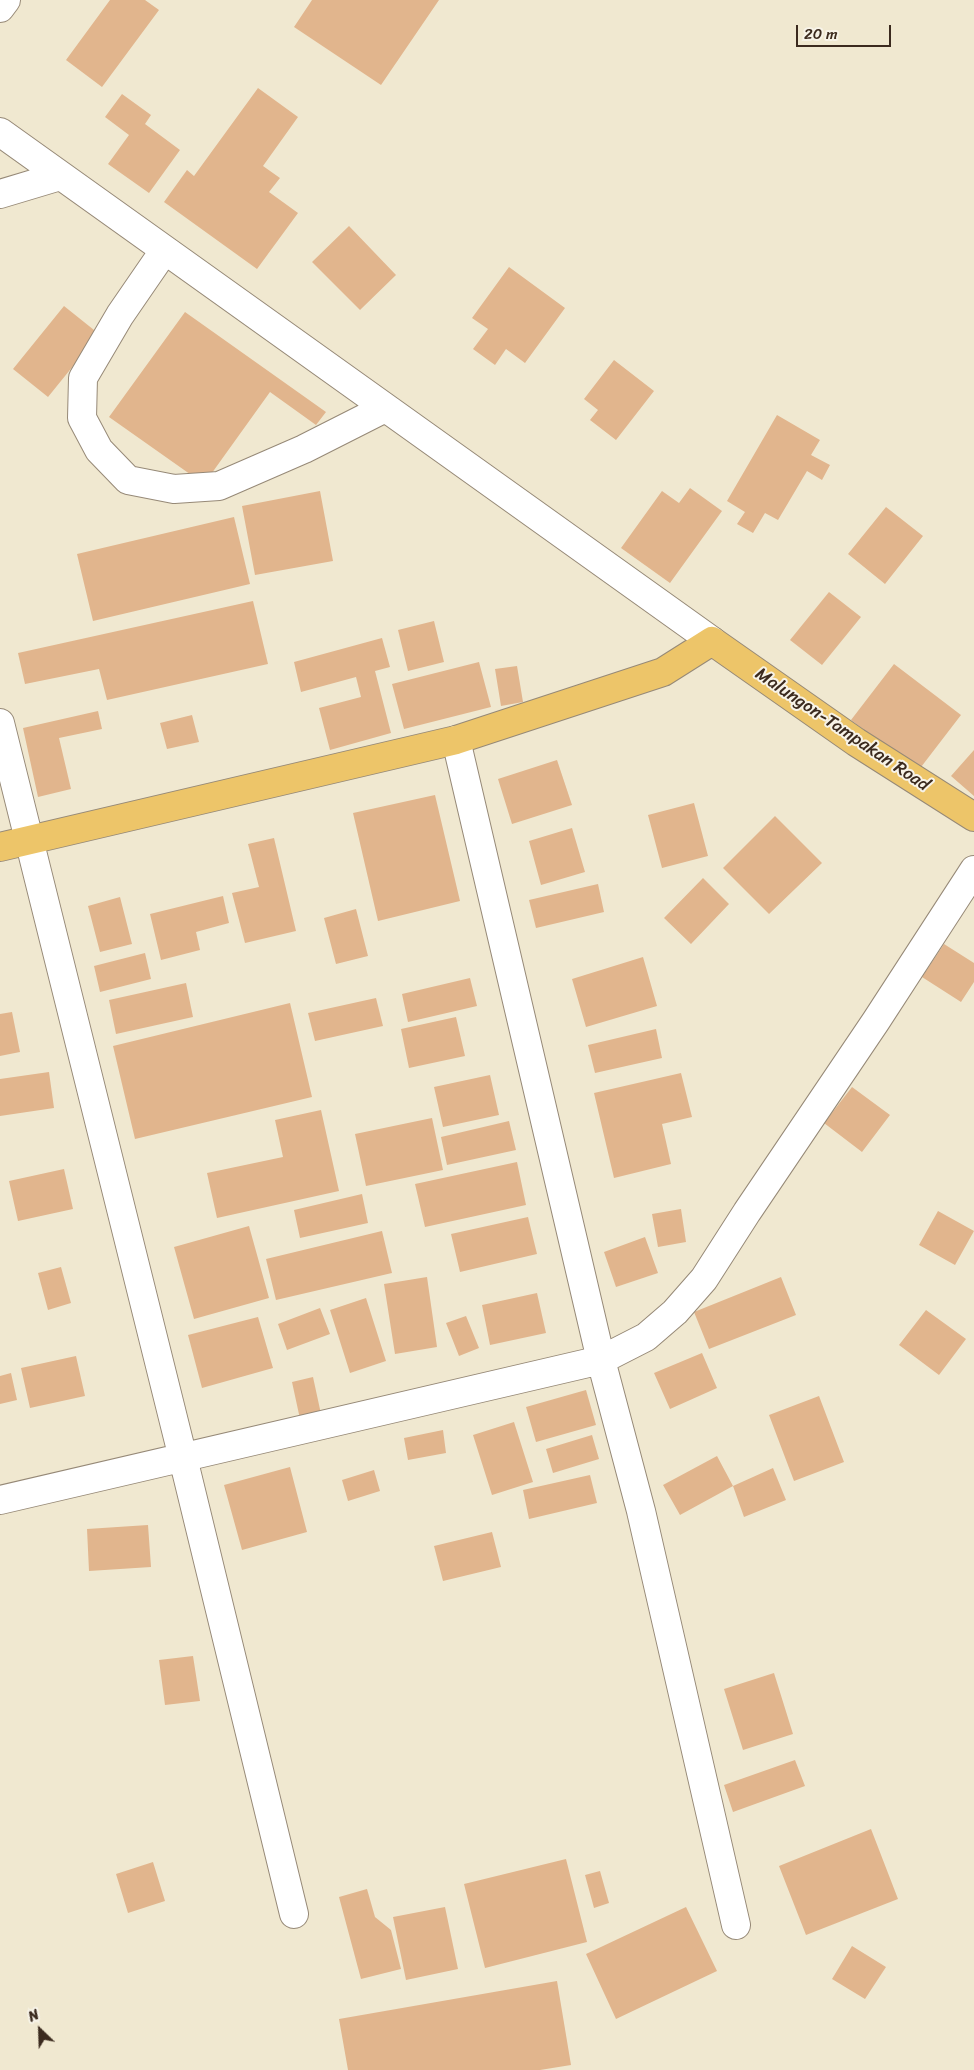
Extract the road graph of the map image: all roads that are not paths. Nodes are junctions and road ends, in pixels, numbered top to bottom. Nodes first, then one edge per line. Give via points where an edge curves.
1 (6, 0) edge
2 (0, 8) edge
3 (0, 132) edge
4 (60, 176) junction
5 (0, 194) edge
6 (164, 251) junction
7 (385, 408) junction
8 (712, 641) junction
9 (0, 723) edge
10 (456, 740) junction
11 (974, 817) edge
12 (30, 840) junction
13 (0, 847) edge
14 (974, 870) edge
15 (601, 1360) junction
16 (183, 1458) junction
17 (0, 1500) edge
18 (294, 1914) dead end
19 (736, 1925) dead end

1 - 2 street
3 - 4 street
4 - 5 street
4 - 6 street
6 - 7 street
6 - 7 street via 120,314 83,378 82,418 99,450 128,480 174,489 219,486 304,449
7 - 8 street
8 - 10 main road via 663,672
8 - 11 main road, Malungon-Tampakan Road via 856,742
9 - 12 street
10 - 12 main road
10 - 15 street
12 - 13 main road
12 - 16 street
14 - 15 street via 704,1279 675,1312 646,1337
15 - 16 street
15 - 19 street via 641,1511
16 - 17 street
16 - 18 street

